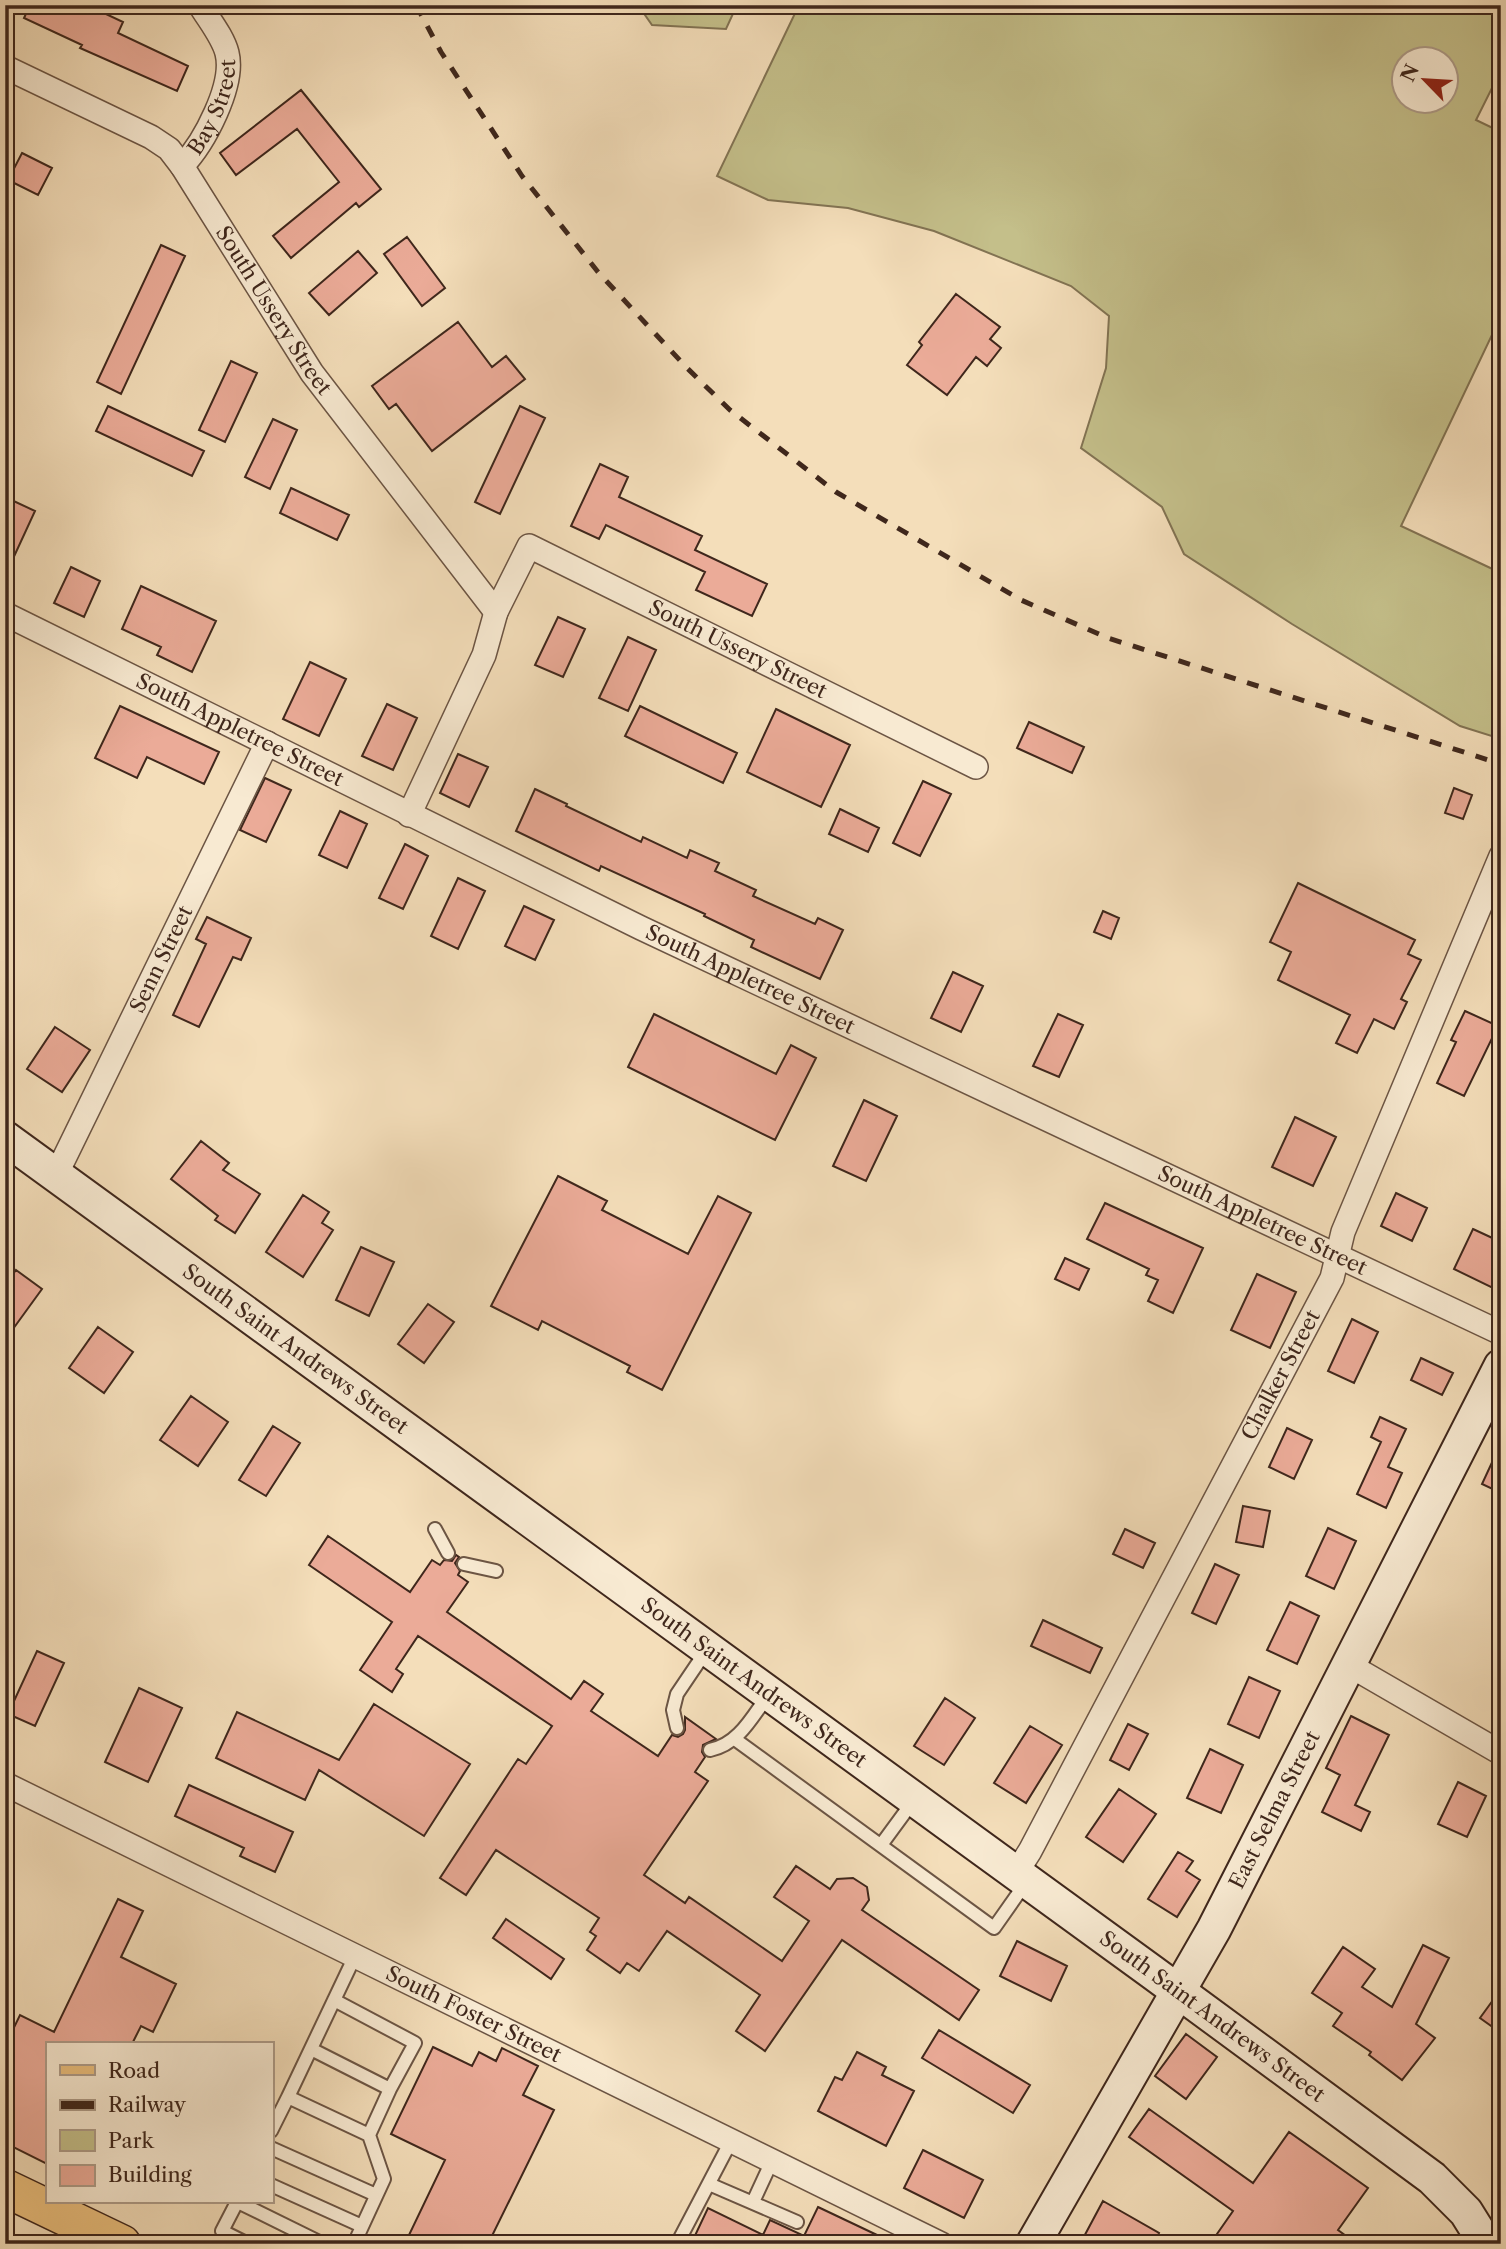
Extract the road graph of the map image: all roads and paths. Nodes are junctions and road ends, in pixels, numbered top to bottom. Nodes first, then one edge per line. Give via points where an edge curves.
1 (200, 5) edge
2 (5, 67) edge
3 (182, 166) junction
4 (496, 612) junction
5 (5, 614) edge
6 (267, 743) junction
7 (976, 767) dead end
8 (409, 815) junction
9 (1501, 856) edge
10 (5, 1138) edge
11 (56, 1175) junction
12 (1337, 1256) junction
13 (1501, 1333) edge
14 (1501, 1366) edge
15 (435, 1530) dead end
16 (448, 1553) dead end
17 (464, 1564) dead end
18 (496, 1571) dead end
19 (707, 1649) junction
20 (1349, 1665) junction
21 (769, 1694) junction
22 (677, 1728) dead end
23 (736, 1740) junction
24 (710, 1750) dead end
25 (1501, 1754) edge
26 (5, 1784) edge
27 (914, 1799) junction
28 (881, 1845) junction
29 (1021, 1877) junction
30 (355, 1956) junction
31 (1178, 1991) junction
32 (334, 2000) junction
33 (311, 2049) junction
34 (390, 2089) junction
35 (288, 2097) junction
36 (273, 2128) edge
37 (369, 2135) junction
38 (731, 2141) junction
39 (273, 2149) edge
40 (772, 2161) junction
41 (709, 2183) junction
42 (273, 2186) edge
43 (5, 2188) edge
44 (376, 2195) junction
45 (752, 2202) junction
46 (236, 2204) edge
47 (241, 2204) edge
48 (797, 2222) dead end
49 (360, 2238) edge
50 (122, 2244) edge
51 (248, 2244) edge
52 (323, 2244) edge
53 (677, 2244) edge
54 (941, 2244) edge
55 (1033, 2244) edge
56 (1486, 2244) edge

1 - 3 street, Bay Street via 226,50 229,68 202,142
2 - 3 street, South Ussery Street via 151,136
3 - 4 street, South Ussery Street via 312,373
4 - 7 street, South Ussery Street via 529,547
4 - 8 street, South Ussery Street via 484,656
5 - 6 street, South Appletree Street
6 - 8 street, South Appletree Street
6 - 11 street, Senn Street
8 - 12 street, South Appletree Street
9 - 12 street, Chalker Street via 1343,1232
10 - 11 street, South Saint Andrews Street
11 - 19 street, South Saint Andrews Street
12 - 13 street, South Appletree Street
12 - 29 street, Chalker Street via 1332,1278 1030,1852
14 - 20 street, East Selma Street
15 - 16 lane
17 - 18 lane
19 - 21 street, South Saint Andrews Street
19 - 22 lane via 677,1694 673,1710
20 - 25 street
20 - 31 street, East Selma Street
21 - 23 lane
21 - 27 street, South Saint Andrews Street
23 - 24 lane
23 - 28 lane
26 - 30 street, South Foster Street
27 - 28 lane
27 - 29 street, South Saint Andrews Street
28 - 29 lane via 994,1928
29 - 31 street, South Saint Andrews Street
30 - 32 lane
30 - 38 street, South Foster Street
31 - 55 street, East Selma Street
31 - 56 street, South Saint Andrews Street via 1432,2178 1466,2213
32 - 33 lane
32 - 34 lane via 415,2043
33 - 34 lane
33 - 35 lane
34 - 37 lane
35 - 36 lane
35 - 37 lane
37 - 44 lane via 384,2179
38 - 40 street, South Foster Street
38 - 41 lane
39 - 44 lane
40 - 45 lane
40 - 54 street, South Foster Street
41 - 45 lane
41 - 53 lane
42 - 49 lane
43 - 50 main road
44 - 49 lane
45 - 48 lane
46 - 51 lane via 222,2231
47 - 52 lane

